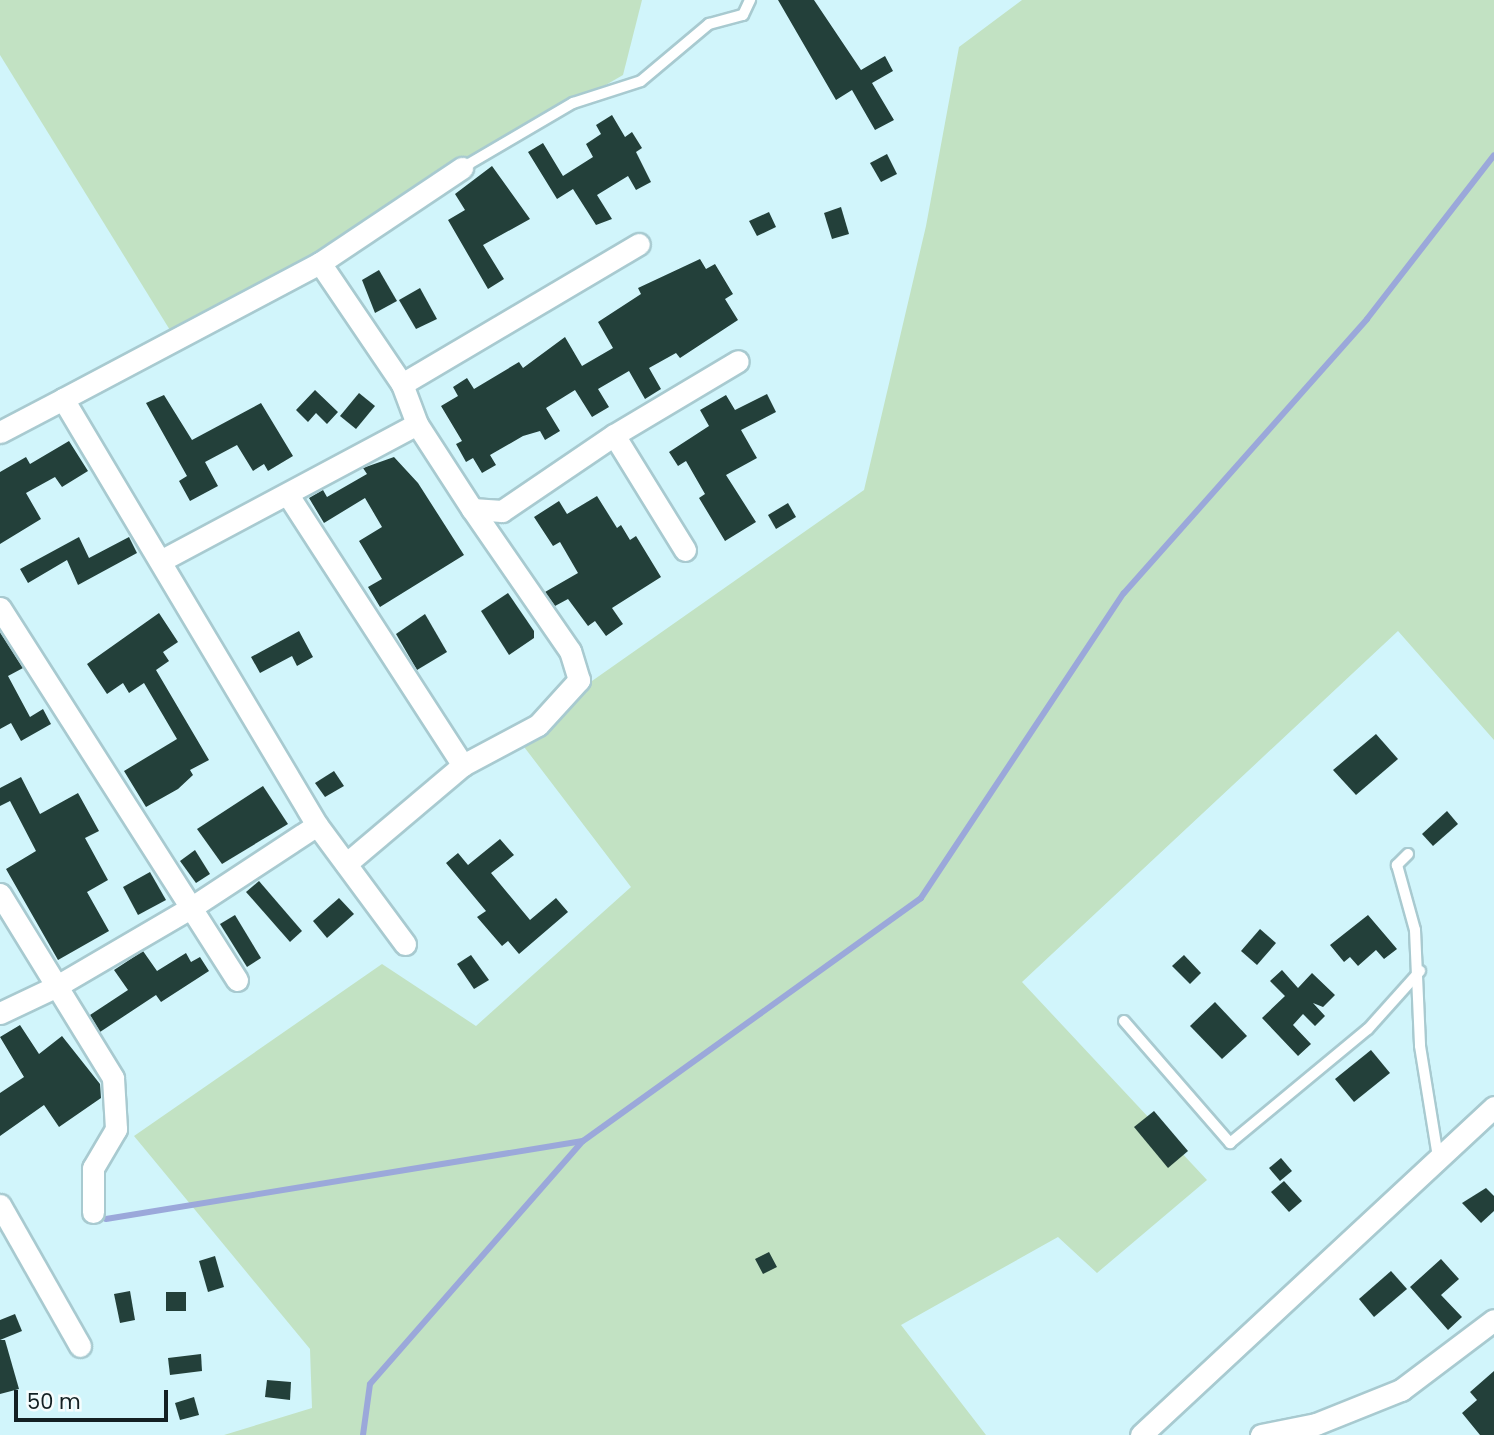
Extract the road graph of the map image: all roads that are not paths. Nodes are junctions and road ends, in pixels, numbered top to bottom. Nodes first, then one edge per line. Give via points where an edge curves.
1 (750, 0) edge
2 (462, 168) joint
3 (639, 244) dead end
4 (320, 263) junction
5 (738, 361) dead end
6 (402, 384) junction
7 (63, 399) junction
8 (417, 424) junction
9 (0, 432) edge
10 (614, 435) junction
11 (288, 495) junction
12 (472, 509) junction
13 (685, 550) dead end
14 (160, 561) junction
15 (0, 608) edge
16 (463, 765) junction
17 (317, 825) junction
18 (1408, 854) dead end
19 (346, 864) junction
20 (0, 894) edge
21 (192, 907) junction
22 (404, 944) dead end
23 (1420, 971) junction
24 (237, 979) dead end
25 (57, 986) junction
26 (0, 1013) edge
27 (1124, 1021) dead end
28 (1494, 1107) edge
29 (1438, 1157) junction
30 (0, 1205) edge
31 (93, 1212) dead end
32 (1494, 1320) edge
33 (80, 1346) dead end
34 (1142, 1435) edge
35 (1261, 1435) edge

1 - 2 lane via 743,15 709,24 641,81 573,103
2 - 4 street
3 - 6 street
4 - 6 street
4 - 7 street
5 - 10 street
6 - 8 street
7 - 9 street
7 - 14 street
8 - 11 street
8 - 12 street
10 - 12 street via 502,511
10 - 13 street
11 - 14 street
11 - 16 street
12 - 16 street via 570,651 579,680 538,724
14 - 17 street
15 - 21 street
16 - 19 street
17 - 19 street
17 - 21 street
18 - 23 lane via 1397,865 1415,930
19 - 22 street
20 - 25 street
21 - 24 street
21 - 25 street
23 - 27 lane via 1368,1029 1230,1143
23 - 29 lane via 1420,1046
25 - 26 street
25 - 31 street via 113,1078 118,1106 116,1129 93,1168
28 - 29 street
29 - 34 street
30 - 33 street
32 - 35 street via 1401,1390 1316,1424

